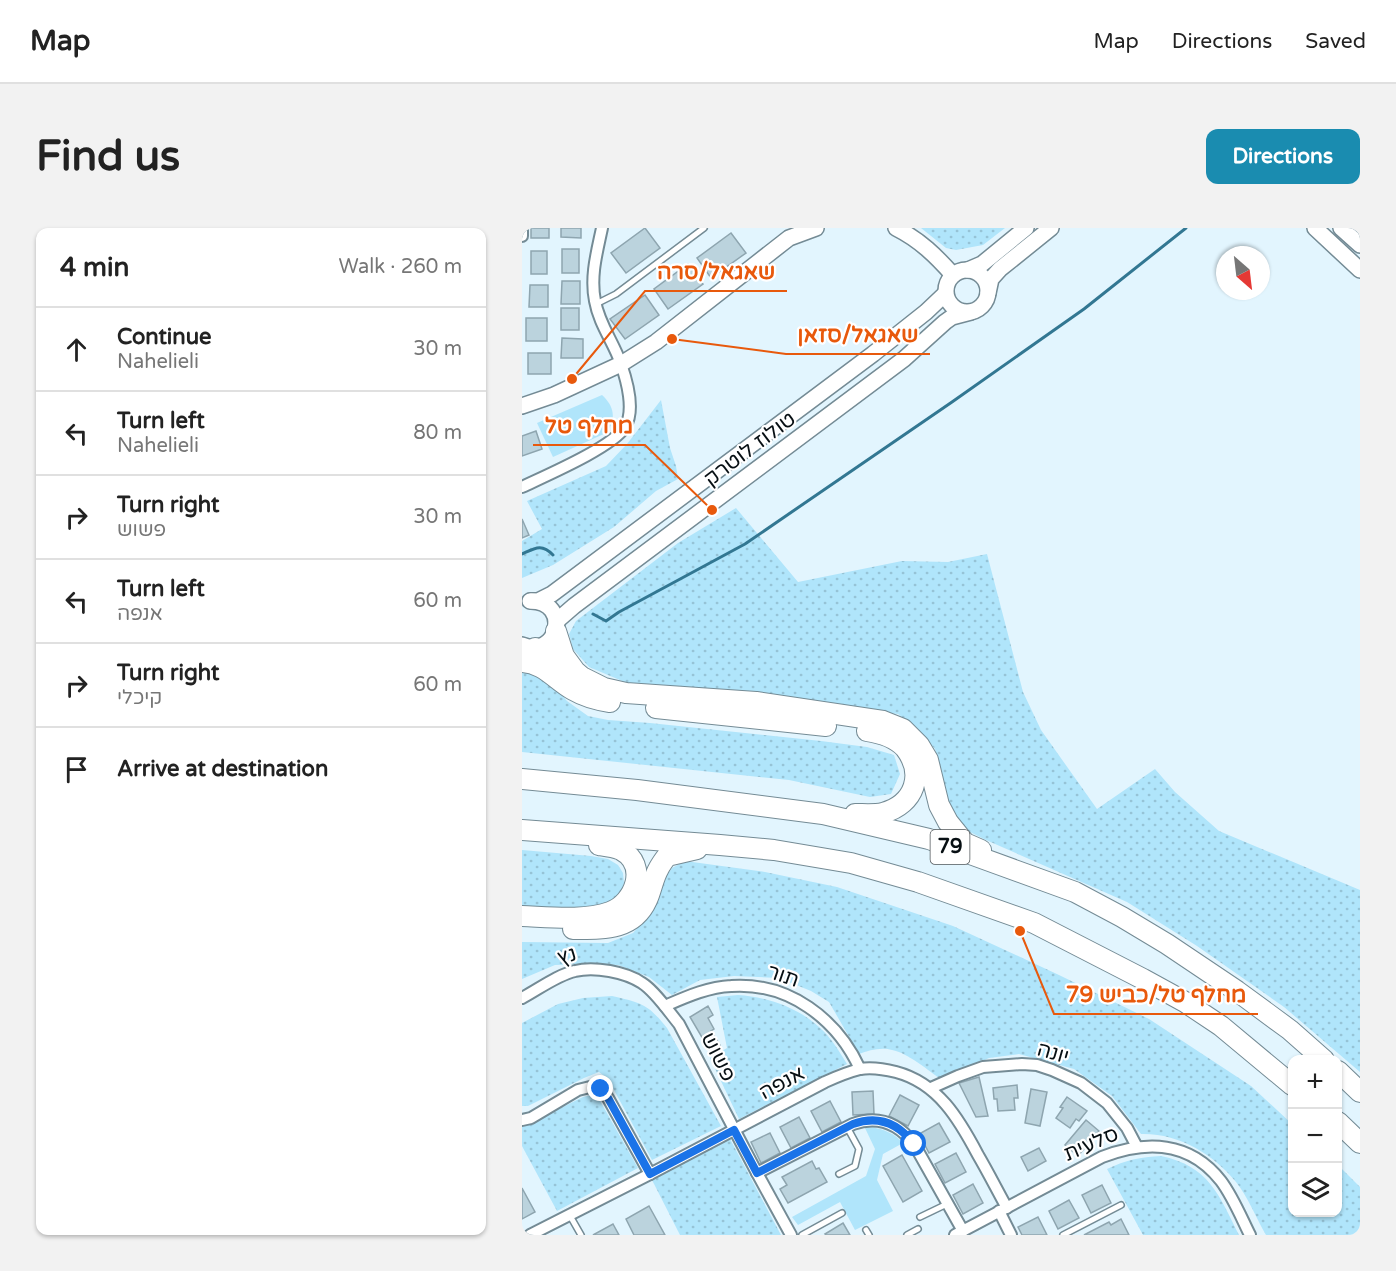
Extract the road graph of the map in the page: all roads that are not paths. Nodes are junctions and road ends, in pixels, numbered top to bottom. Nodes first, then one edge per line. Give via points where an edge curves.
1 (522, 228) edge
2 (602, 228) edge
3 (704, 228) edge
4 (816, 228) edge
5 (896, 228) edge
6 (1026, 228) edge
7 (1051, 228) edge
8 (1315, 228) edge
9 (1341, 228) edge
10 (788, 233) edge
11 (522, 236) edge
12 (1360, 245) edge
13 (968, 270) junction
14 (1360, 270) edge
15 (953, 275) junction
16 (945, 294) junction
17 (988, 296) junction
18 (596, 304) junction
19 (971, 312) junction
20 (621, 364) junction
21 (522, 406) edge
22 (522, 487) edge
23 (526, 602) edge
24 (556, 627) junction
25 (525, 650) edge
26 (522, 779) edge
27 (823, 814) junction
28 (522, 832) edge
29 (720, 845) junction
30 (1040, 879) junction
31 (522, 916) edge
32 (522, 928) edge
33 (626, 976) joint
34 (522, 998) edge
35 (665, 1006) junction
36 (1319, 1055) edge
37 (860, 1069) junction
38 (1342, 1075) edge
39 (1288, 1080) edge
40 (931, 1088) junction
41 (1360, 1092) edge
42 (522, 1120) edge
43 (1342, 1126) edge
44 (847, 1128) junction
45 (734, 1130) junction
46 (1360, 1143) edge
47 (1137, 1147) junction
48 (757, 1173) junction
49 (650, 1174) junction
50 (839, 1174) dead end
51 (947, 1204) junction
52 (1121, 1205) dead end
53 (1003, 1210) junction
54 (842, 1213) dead end
55 (569, 1214) junction
56 (920, 1217) dead end
57 (918, 1229) dead end
58 (959, 1233) edge
59 (530, 1235) edge
60 (581, 1235) edge
61 (791, 1235) edge
62 (802, 1235) edge
63 (907, 1235) edge
64 (1011, 1235) edge
65 (1063, 1235) edge
66 (1250, 1235) edge

1 - 11 street
2 - 18 street via 592,280
3 - 18 lane via 616,294
4 - 10 main road
5 - 15 main road via 932,252
6 - 13 main road via 982,264
7 - 17 main road via 1000,269 991,279
8 - 14 main road
9 - 12 main road
10 - 20 main road via 656,342
13 - 15 main road
13 - 17 main road via 984,278
15 - 16 main road
16 - 19 main road via 951,306
16 - 23 main road, טולוז לוטרק via 873,354 552,594
17 - 19 main road via 982,307
18 - 20 street
19 - 24 main road, טולוז לוטרק via 945,322 896,366 574,606
20 - 21 main road
20 - 22 street via 629,399 626,426 586,456
23 - 24 main road via 545,604 555,616
24 - 25 main road, טולוז לוטרק via 548,643
24 - 30 highway via 564,656 575,671 604,688 756,702 883,722 903,729 928,760 939,804 965,843
25 - 27 highway via 573,690 594,700 878,733 904,747 916,777 911,795 898,807 881,814
26 - 27 highway, 79
27 - 30 highway, 79 via 929,839
28 - 29 highway, 79
28 - 31 highway via 621,849 636,869 636,884 629,898 611,912 593,917
29 - 32 highway via 667,856 644,906 636,916 616,927
29 - 39 highway, 79 via 851,863 1034,923 1185,1002
30 - 36 highway, 79 via 1122,916 1167,944 1237,991
33 - 34 street, נץ via 610,971 573,971
33 - 35 street, פשוש via 642,983
35 - 37 street, תור via 712,988 771,989 817,1013 843,1039
35 - 45 street, פשוש via 682,1030
37 - 40 street, אנפה via 900,1072
37 - 45 street, אנפה via 825,1082
38 - 41 highway
40 - 47 street, יונה via 983,1067 1037,1065 1081,1083 1107,1103
40 - 53 street, אנפה via 951,1108 964,1129
42 - 49 street via 579,1090 601,1089
43 - 46 highway
44 - 48 street
44 - 50 lane via 860,1149 855,1166
44 - 51 street via 876,1120 901,1130 914,1144
45 - 48 street, פשוש
45 - 49 street, אנפה
47 - 53 street, סלעית via 1102,1157
47 - 66 street, סלעית via 1171,1149 1202,1162 1222,1182
48 - 61 street, פשוש
49 - 55 street, אנפה
51 - 56 lane
51 - 58 street
52 - 65 lane
53 - 58 street, סלעית
53 - 64 street, אנפה
54 - 62 lane
55 - 59 street, אנפה
55 - 60 lane
57 - 63 lane

